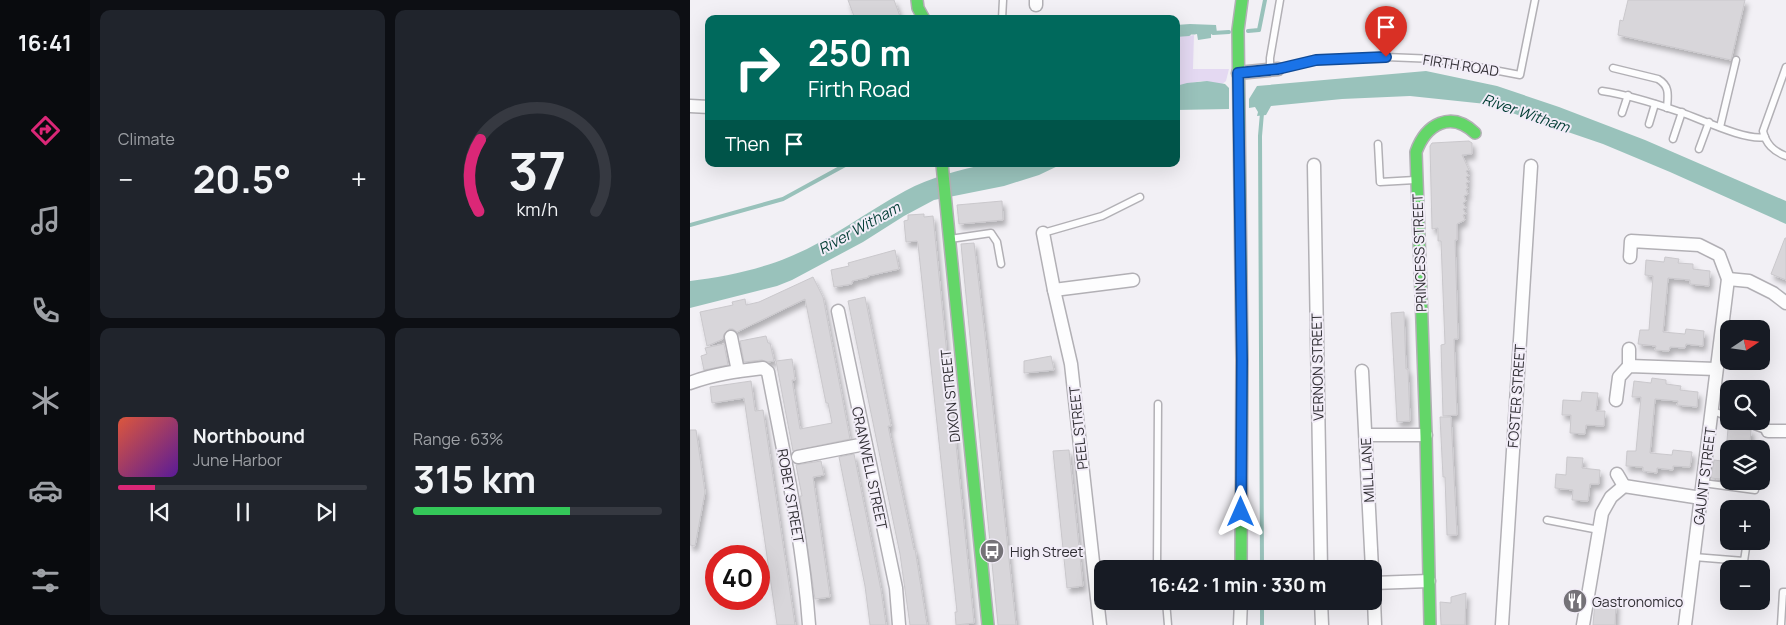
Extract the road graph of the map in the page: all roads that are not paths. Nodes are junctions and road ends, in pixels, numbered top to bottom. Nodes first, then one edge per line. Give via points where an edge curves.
1 (917, 0) edge
2 (927, 0) edge
3 (1003, 0) edge
4 (1242, 0) edge
5 (1280, 0) edge
6 (1535, 0) edge
7 (922, 15) edge
8 (925, 15) edge
9 (1002, 15) edge
10 (1736, 60) dead end
11 (1786, 67) edge
12 (1613, 68) dead end
13 (1274, 70) junction
14 (1238, 73) junction
15 (1602, 91) dead end
16 (1628, 95) junction
17 (1655, 104) junction
18 (690, 106) edge
19 (705, 107) edge
20 (1667, 108) junction
21 (1682, 112) junction
22 (1622, 113) dead end
23 (1709, 122) junction
24 (1649, 124) dead end
25 (1720, 126) junction
26 (1475, 134) dead end
27 (1765, 137) junction
28 (1673, 139) dead end
29 (1378, 144) dead end
30 (1699, 150) dead end
31 (1786, 156) edge
32 (1314, 165) dead end
33 (1531, 166) dead end
34 (942, 167) edge
35 (1417, 180) junction
36 (1140, 197) dead end
37 (1043, 233) joint
38 (949, 239) junction
39 (1630, 256) dead end
40 (1001, 264) dead end
41 (1728, 279) junction
42 (1132, 280) dead end
43 (1054, 290) junction
44 (1786, 303) edge
45 (838, 311) dead end
46 (731, 337) dead end
47 (1629, 349) dead end
48 (1629, 366) junction
49 (1716, 369) junction
50 (1362, 371) dead end
51 (732, 372) junction
52 (690, 383) edge
53 (1616, 400) dead end
54 (1158, 404) dead end
55 (1713, 411) junction
56 (1720, 414) edge
57 (1768, 431) edge
58 (1786, 431) edge
59 (1366, 435) junction
60 (1426, 435) junction
61 (865, 444) junction
62 (798, 457) dead end
63 (1618, 474) dead end
64 (1703, 483) junction
65 (1720, 485) edge
66 (1624, 486) junction
67 (1701, 498) junction
68 (1546, 520) dead end
69 (1599, 530) junction
70 (1746, 550) edge
71 (1694, 558) junction
72 (1157, 560) edge
73 (1241, 560) edge
74 (1321, 560) edge
75 (1372, 560) edge
76 (1094, 568) edge
77 (1429, 581) junction
78 (1382, 583) edge
79 (1786, 592) edge
80 (1099, 610) edge
81 (1167, 610) edge
82 (1241, 610) edge
83 (1321, 610) edge
84 (1374, 610) edge
85 (808, 625) edge
86 (899, 625) edge
87 (988, 625) edge
88 (1100, 625) edge
89 (1168, 625) edge
90 (1240, 625) edge
91 (1322, 625) edge
92 (1375, 625) edge
93 (1430, 625) edge
94 (1502, 625) edge
95 (1583, 625) edge
96 (1685, 625) edge
97 (1781, 625) edge

1 - 7 street
2 - 8 street
3 - 9 lane
4 - 14 street
5 - 13 lane
6 - 13 lane, FIRTH ROAD via 1520,74 1436,59 1386,57 1316,60
10 - 25 lane
11 - 27 lane via 1764,124
12 - 20 lane via 1664,82 1668,93
13 - 14 street, FIRTH ROAD
14 - 73 street
15 - 16 lane
16 - 17 lane
16 - 22 lane
17 - 20 lane
17 - 24 lane
18 - 19 street
20 - 21 lane
21 - 23 lane
21 - 28 lane
23 - 25 lane
23 - 30 lane
25 - 27 lane via 1750,137
26 - 35 street, PRINCESS STREET via 1471,127 1460,122 1445,122 1430,128 1418,141
27 - 31 lane via 1772,148
29 - 35 lane via 1380,182
32 - 74 street, VERNON STREET
33 - 94 street, FOSTER STREET
34 - 38 street, DIXON STREET
35 - 60 street, PRINCESS STREET
36 - 37 lane via 1102,216
37 - 43 street, PEEL STREET
38 - 40 lane via 991,233 997,242
38 - 87 street, DIXON STREET
39 - 41 street, GAUNT STREET via 1631,241 1699,245 1719,255
41 - 44 street via 1749,281
41 - 49 street, GAUNT STREET
42 - 43 street
43 - 76 street, PEEL STREET via 1071,364
45 - 61 street, CRANWELL STREET
46 - 51 street
47 - 48 street
48 - 49 street
48 - 53 street via 1619,377
49 - 55 street, GAUNT STREET
50 - 59 street, MILL LANE
51 - 52 street
51 - 85 street, ROBEY STREET via 763,368 768,372 799,539
54 - 72 lane
55 - 56 lane
55 - 64 street, GAUNT STREET
57 - 58 street
59 - 60 street
59 - 75 street, MILL LANE
60 - 77 street, PRINCESS STREET
61 - 62 street
61 - 86 street, CRANWELL STREET via 896,588
63 - 66 street
64 - 65 lane
64 - 67 street, GAUNT STREET
66 - 67 street
66 - 69 street via 1611,497 1602,513
67 - 71 street, GAUNT STREET
68 - 69 lane
69 - 95 street
70 - 71 lane via 1744,561
71 - 96 street, GAUNT STREET
77 - 78 street
77 - 93 street, PRINCESS STREET
79 - 97 lane via 1783,592
80 - 88 street, PEEL STREET
81 - 89 lane
82 - 90 street
83 - 91 street
84 - 92 street

